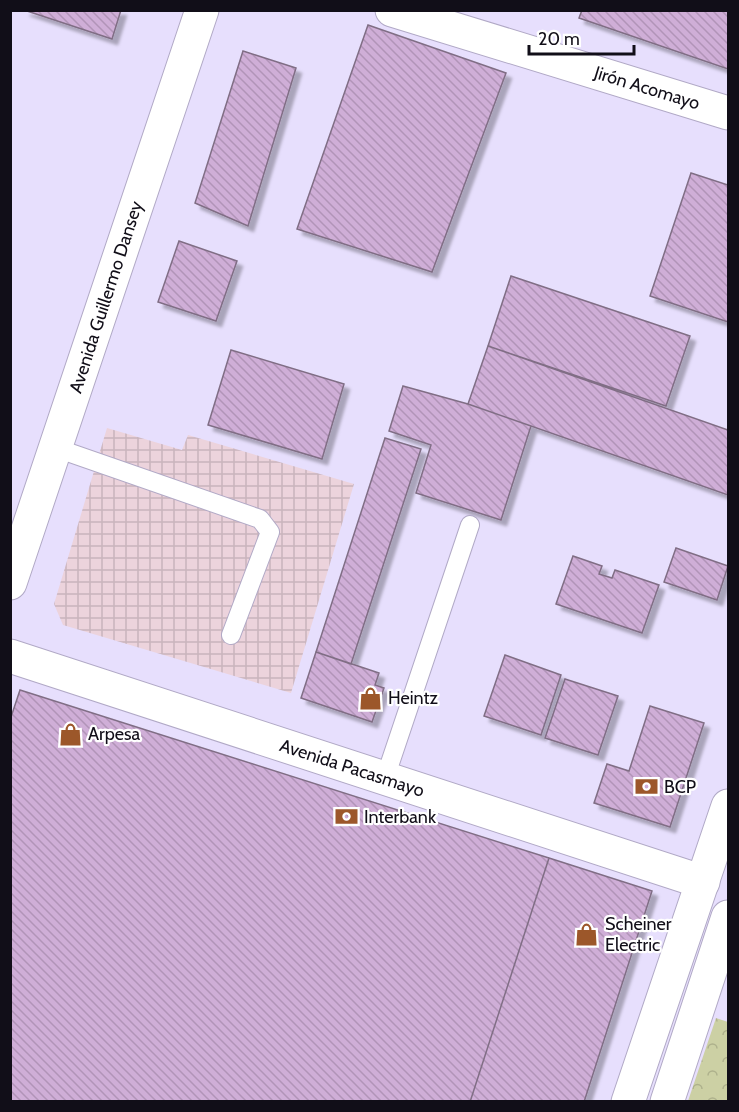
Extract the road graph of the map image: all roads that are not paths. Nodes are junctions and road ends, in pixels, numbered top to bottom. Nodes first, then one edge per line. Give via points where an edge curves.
1 (202, 10) edge
2 (392, 10) edge
3 (729, 113) edge
4 (56, 448) junction
5 (470, 525) dead end
6 (10, 584) edge
7 (231, 635) dead end
8 (10, 657) edge
9 (385, 778) junction
10 (729, 806) edge
11 (716, 886) edge
12 (729, 918) edge
13 (628, 1101) edge
14 (667, 1101) edge

1 - 4 street, Avenida Guillermo Dansey
2 - 3 street, Jirón Acomayo
4 - 6 street, Avenida Guillermo Dansey
4 - 7 lane via 260,519 270,532
5 - 9 lane
8 - 9 street, Avenida Pacasmayo
9 - 11 street, Avenida Pacasmayo
10 - 11 street
11 - 13 street
12 - 14 street

